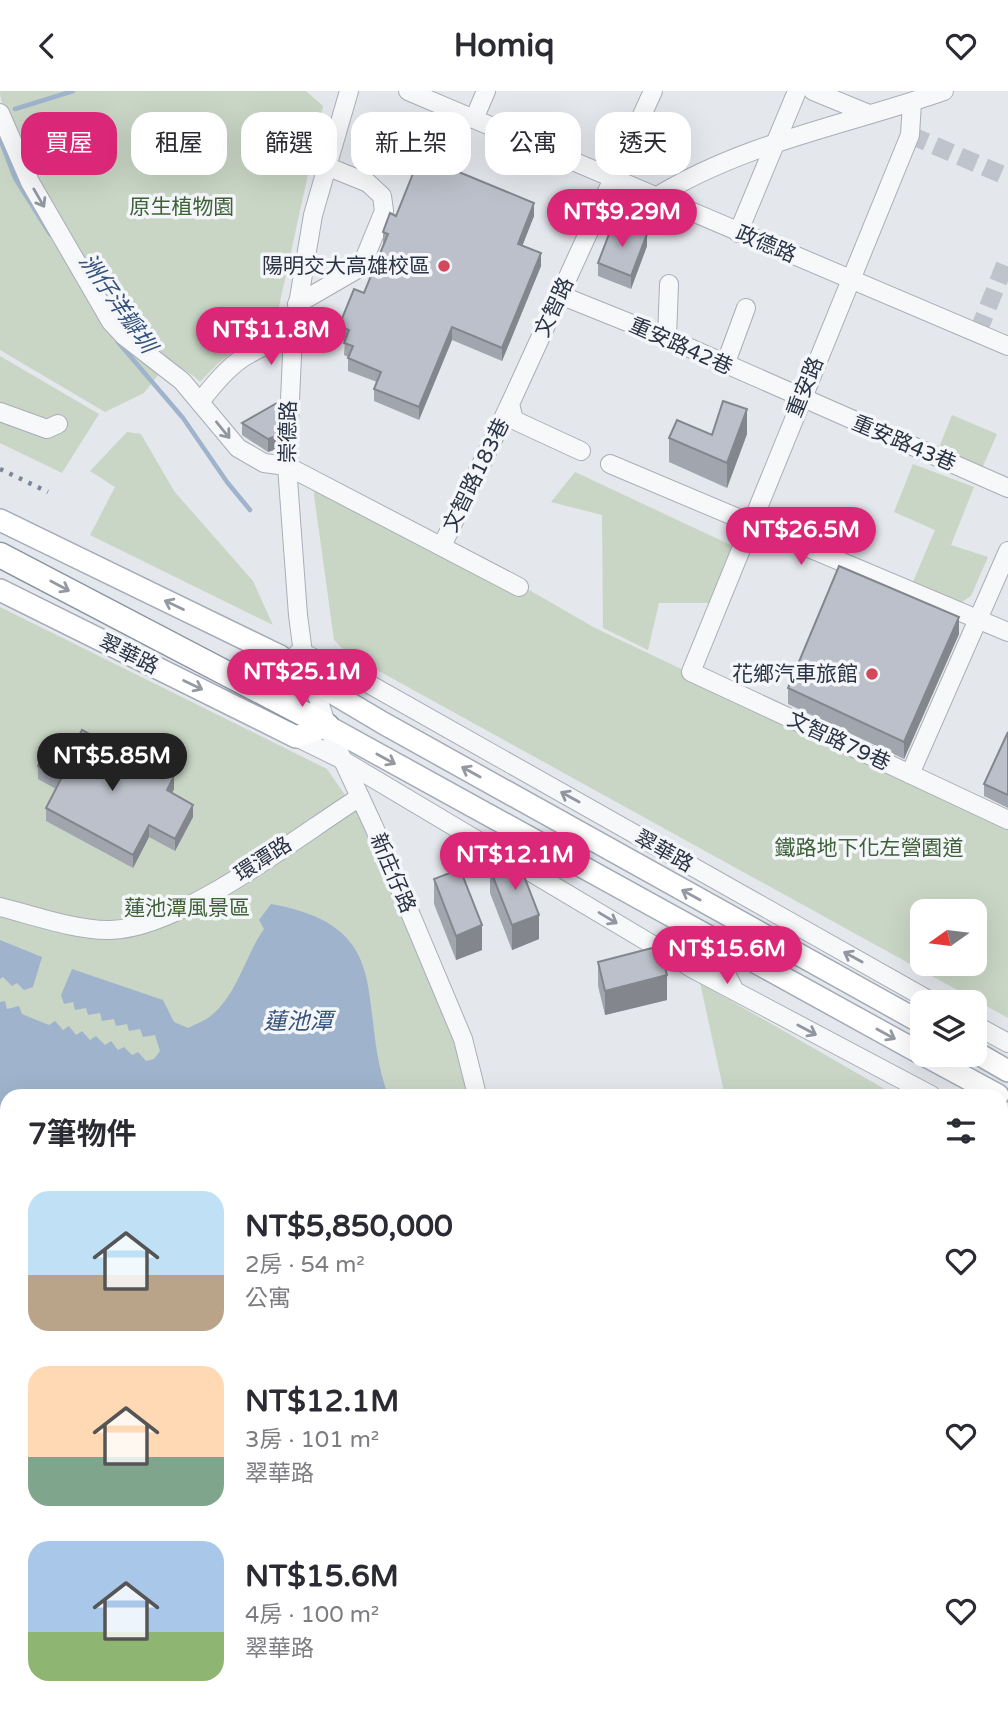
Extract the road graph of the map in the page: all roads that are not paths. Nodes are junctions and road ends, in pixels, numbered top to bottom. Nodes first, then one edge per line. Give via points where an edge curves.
1 (349, 91) edge
2 (408, 91) edge
3 (486, 91) edge
4 (653, 91) edge
5 (797, 91) edge
6 (813, 91) edge
7 (944, 91) edge
8 (912, 102) junction
9 (0, 113) edge
10 (869, 114) junction
11 (474, 119) junction
12 (337, 130) edge
13 (778, 142) junction
14 (337, 170) edge
15 (324, 175) edge
16 (613, 179) junction
17 (656, 197) junction
18 (738, 233) junction
19 (849, 279) junction
20 (670, 284) dead end
21 (560, 295) junction
22 (296, 304) junction
23 (746, 308) dead end
24 (293, 334) junction
25 (667, 338) junction
26 (1008, 346) edge
27 (725, 365) junction
28 (801, 398) junction
29 (200, 402) junction
30 (510, 404) junction
31 (0, 412) edge
32 (58, 424) dead end
33 (581, 451) dead end
34 (611, 464) dead end
35 (287, 466) junction
36 (1008, 488) edge
37 (0, 520) edge
38 (748, 524) junction
39 (442, 546) junction
40 (1008, 551) edge
41 (0, 555) edge
42 (519, 587) dead end
43 (0, 590) edge
44 (979, 620) junction
45 (1008, 632) edge
46 (303, 653) junction
47 (280, 656) junction
48 (691, 672) joint
49 (314, 682) junction
50 (327, 726) junction
51 (296, 737) junction
52 (339, 758) junction
53 (910, 774) junction
54 (360, 797) junction
55 (1006, 815) edge
56 (0, 907) edge
57 (708, 939) junction
58 (754, 963) junction
59 (721, 968) junction
60 (695, 970) junction
61 (896, 982) junction
62 (910, 990) edge
63 (737, 993) junction
64 (910, 1000) edge
65 (910, 1010) edge
66 (987, 1032) edge
67 (1008, 1043) edge
68 (910, 1048) edge
69 (987, 1059) edge
70 (946, 1067) edge
71 (1008, 1071) edge
72 (476, 1089) edge
73 (921, 1089) edge
74 (987, 1089) edge

1 - 12 street, 崇德路
2 - 11 street, 政德路
3 - 11 street
4 - 16 street, 文智路
5 - 13 street
6 - 10 street
7 - 8 street
8 - 10 street
8 - 19 street, 重安路 via 910,135
9 -> 29 street via 30,183 111,322 182,381
10 - 13 street
11 - 16 street, 政德路
13 - 17 street via 715,166
13 - 18 street
14 - 22 street via 368,183 382,196 384,211 361,267
15 - 22 street, 崇德路
16 - 17 street, 政德路
16 - 21 street, 文智路
17 - 18 street, 政德路
18 - 19 street, 政德路
19 - 26 street, 政德路
19 - 28 street, 重安路
20 - 25 street
21 - 25 street, 重安路42巷
21 - 30 street, 文智路
22 - 24 street, 崇德路
23 - 27 street
24 - 29 street via 225,368
24 - 35 street, 崇德路
25 - 27 street, 重安路42巷
27 - 28 street, 重安路42巷
28 - 36 street, 重安路43巷
28 - 38 street, 重安路
29 -> 35 street via 238,448 264,463
30 - 33 street via 514,420
30 - 39 street, 文智路183巷
31 - 32 street via 47,429
34 - 38 street
35 - 39 street
35 - 46 street, 崇德路
47 -> 37 main road, 翠華路
38 - 44 street
38 - 48 street, 重安路
39 - 42 street
40 - 44 street, 文智路79巷
41 -> 50 highway
43 -> 51 main road, 翠華路
44 - 45 street
44 - 53 street, 文智路79巷
46 - 47 street
46 - 49 street, 新庄仔路
61 -> 46 street, 翠華路 via 389,695
47 - 49 main road, 翠華路
48 - 53 street, 文智路79巷
49 - 50 street, 新庄仔路
65 -> 49 main road, 翠華路 via 888,1004
50 - 51 main road
50 - 52 street, 新庄仔路
50 -> 57 main road
51 - 52 street, 翠華路
52 - 54 street, 新庄仔路
52 -> 60 street, 翠華路
53 - 55 street
54 - 56 street, 環潭路 via 200,900 164,918 111,930
54 - 72 street, 新庄仔路 via 463,1039
57 - 58 main road
57 - 59 street
58 - 59 street
58 -> 68 main road
59 - 60 street
59 - 63 street
60 - 63 street, 翠華路
61 - 62 street, 翠華路
61 - 64 street
63 -> 73 street, 翠華路
66 - 67 street
69 - 71 main road
70 - 74 main road

